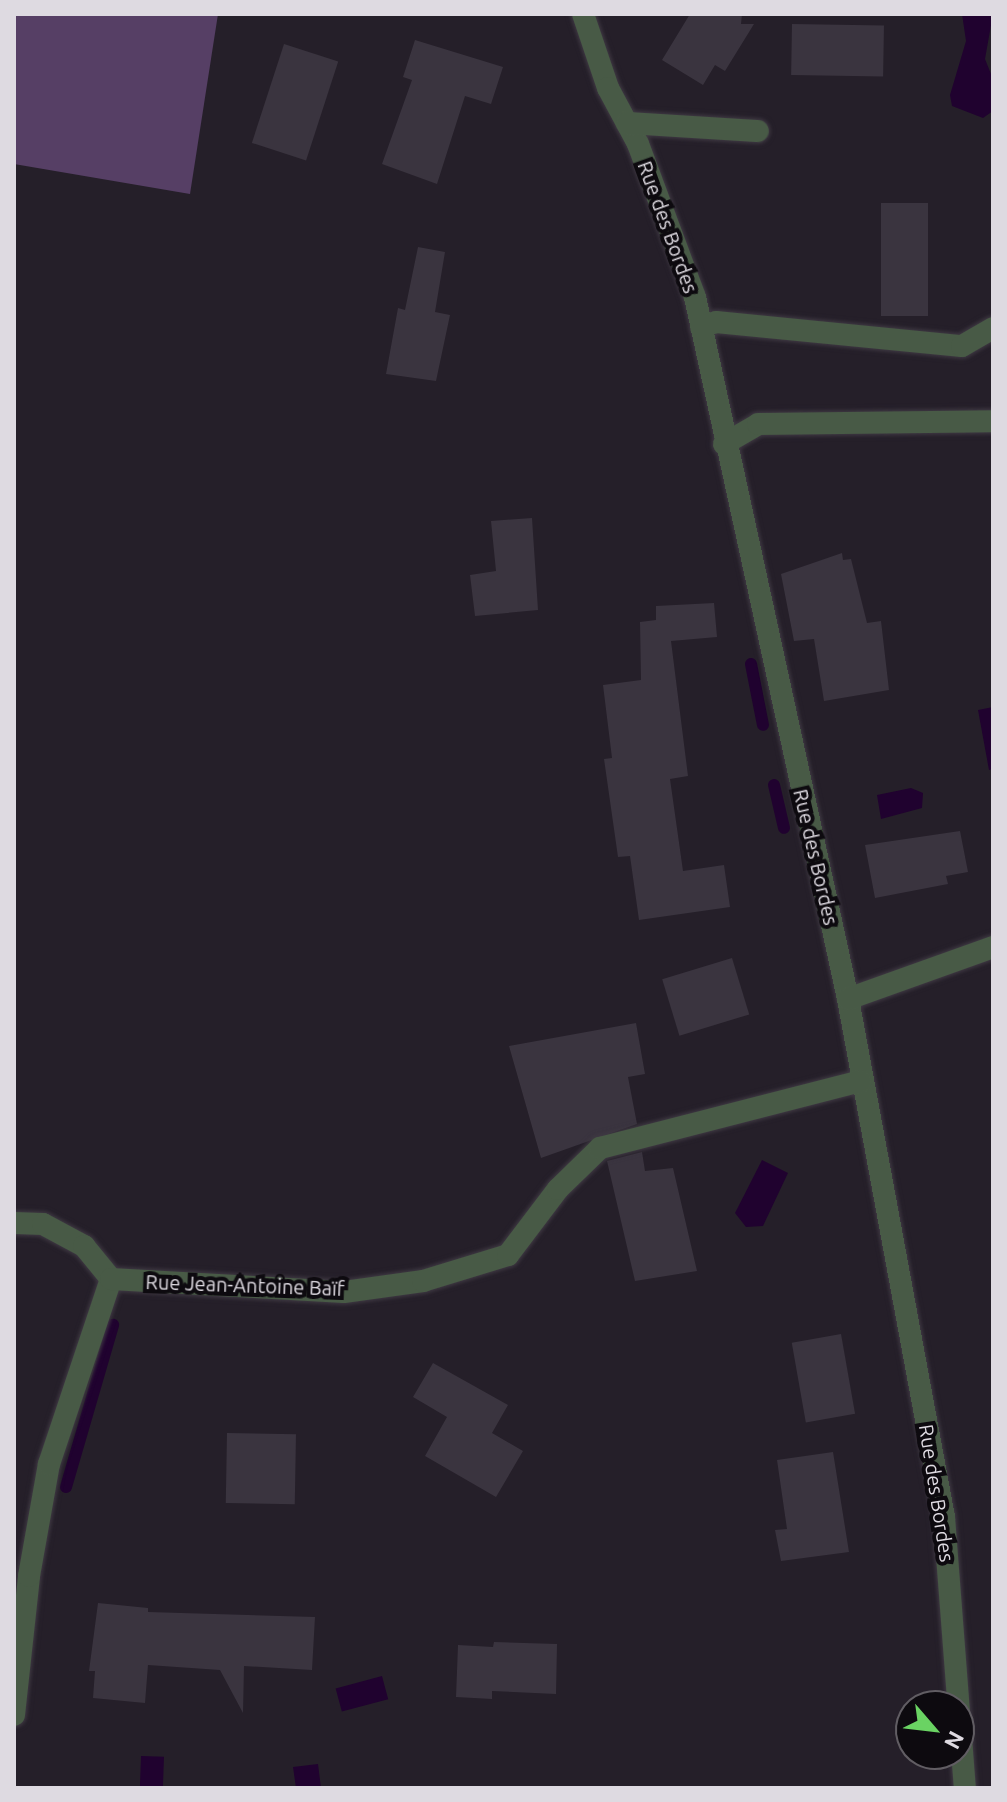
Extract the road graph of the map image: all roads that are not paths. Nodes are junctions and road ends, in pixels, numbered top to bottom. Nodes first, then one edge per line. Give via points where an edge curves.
1 (583, 14) edge
2 (627, 123) junction
3 (758, 131) dead end
4 (701, 327) junction
5 (993, 328) edge
6 (993, 421) edge
7 (724, 444) junction
8 (993, 947) edge
9 (848, 999) junction
10 (861, 1081) junction
11 (14, 1223) edge
12 (111, 1279) junction
13 (958, 1690) edge
14 (14, 1715) edge

1 - 2 street, Rue des Bordes via 608,88
2 - 3 street
2 - 4 street, Rue des Bordes via 695,297
4 - 5 street via 731,323 962,346
4 - 7 street, Rue des Bordes
6 - 7 street via 758,424
7 - 9 street, Rue des Bordes
8 - 9 street
9 - 10 street, Rue des Bordes
10 - 12 street, Rue Jean-Antoine Baïf via 600,1148 558,1189 508,1255 423,1281 344,1292
10 - 13 street, Rue des Bordes via 944,1517
11 - 12 street via 43,1224 84,1246
12 - 14 street via 49,1464 29,1576

